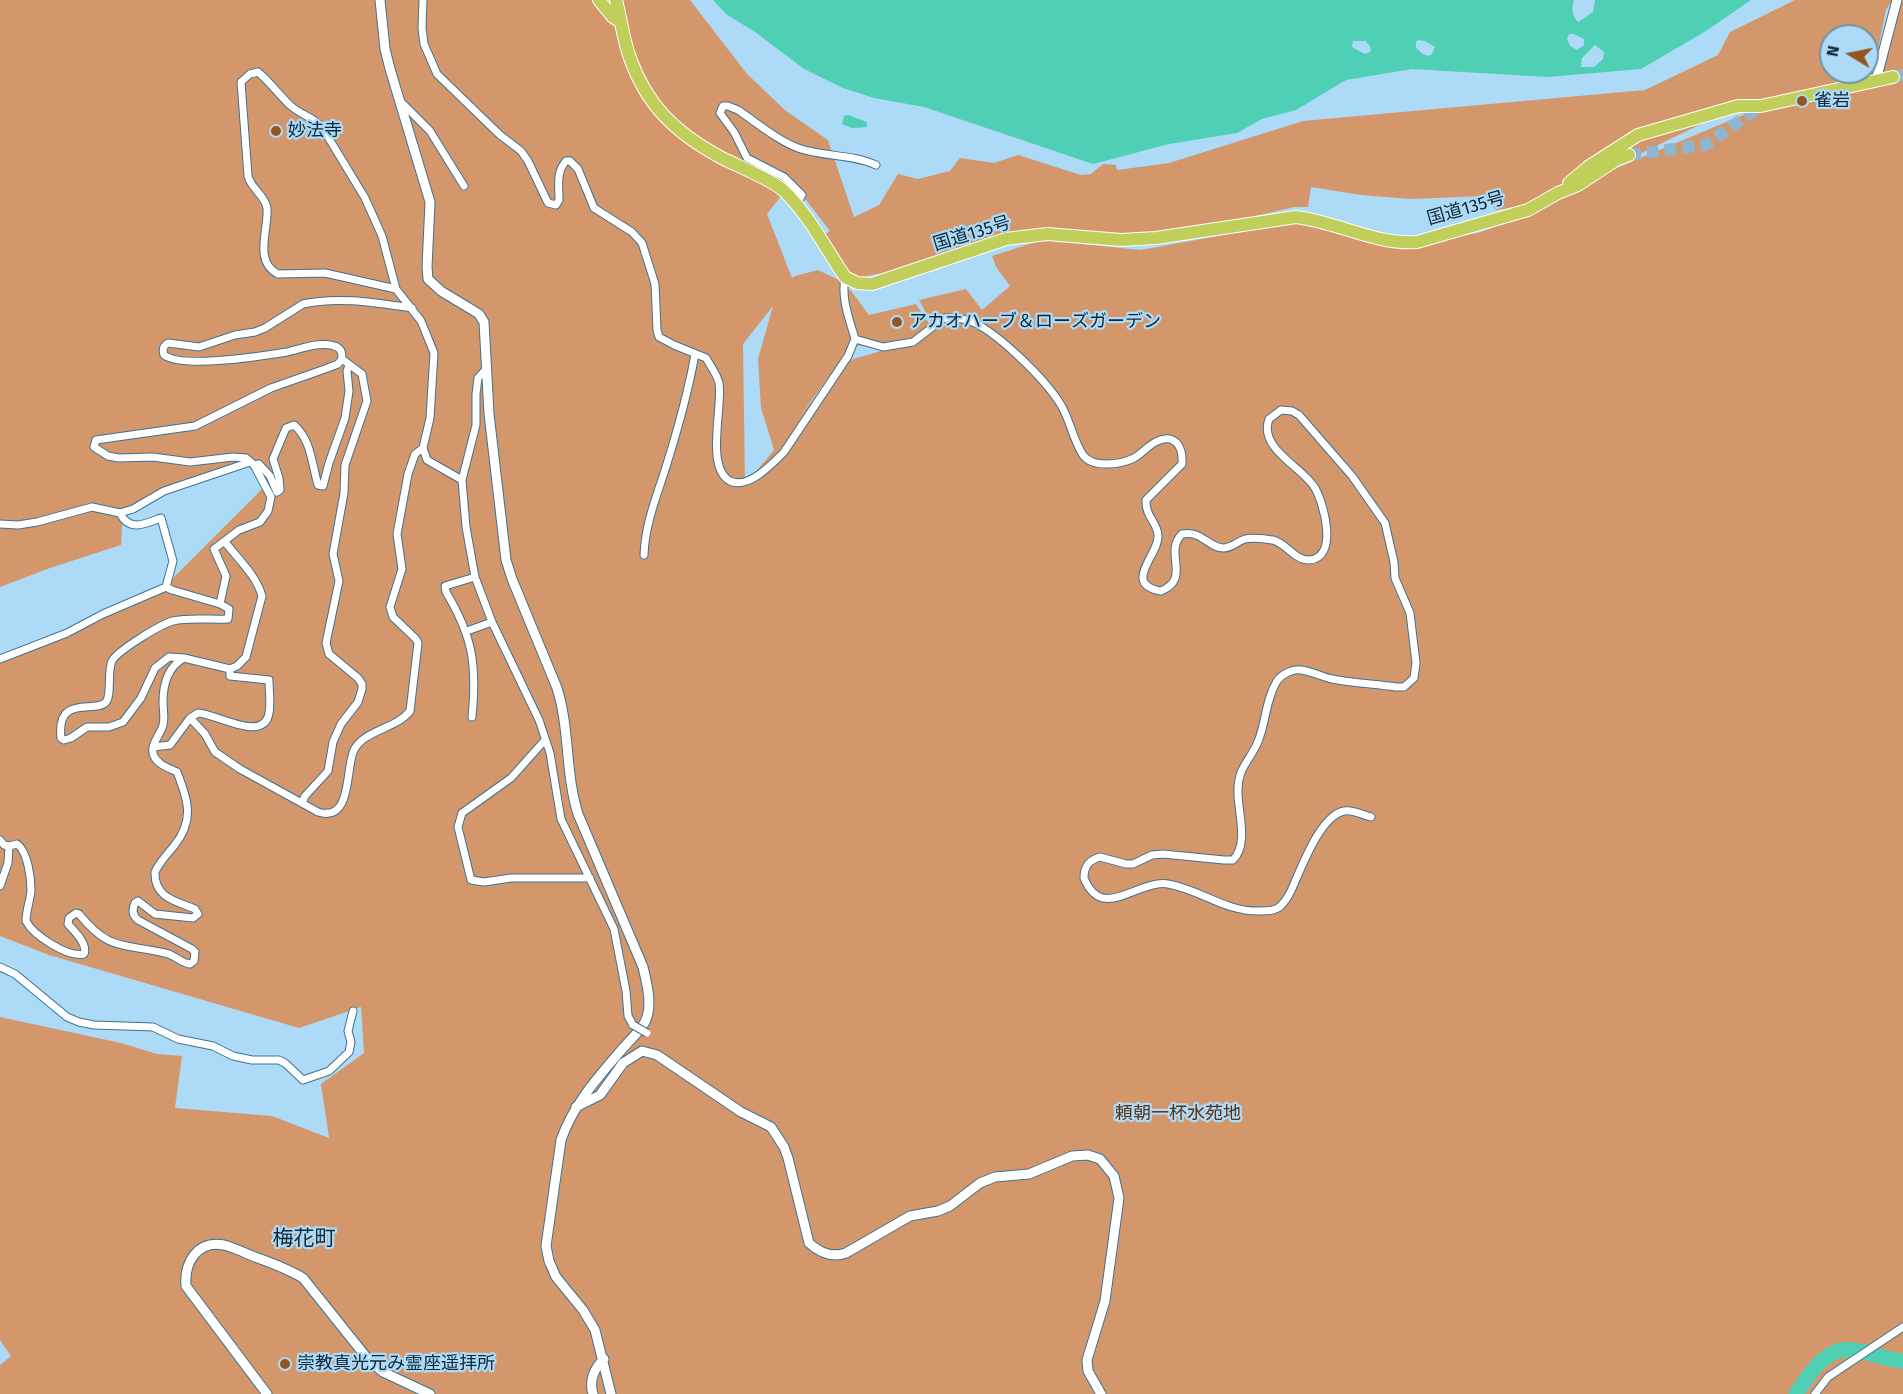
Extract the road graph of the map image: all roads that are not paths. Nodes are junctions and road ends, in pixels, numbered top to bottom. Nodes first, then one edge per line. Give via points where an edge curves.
1 (380, 0) edge
2 (423, 0) edge
3 (599, 0) edge
4 (615, 0) edge
5 (1897, 0) edge
6 (621, 22) junction
7 (1879, 69) edge
8 (1893, 77) tunnel mouth
9 (1879, 79) edge
10 (1858, 84) edge
11 (398, 99) junction
12 (1629, 155) tunnel mouth
13 (876, 165) dead end
14 (464, 186) dead end
15 (1558, 193) junction
16 (796, 205) junction
17 (846, 277) junction
18 (396, 289) junction
19 (412, 308) junction
20 (855, 339) junction
21 (695, 354) junction
22 (342, 359) junction
23 (349, 365) junction
24 (487, 368) junction
25 (423, 448) junction
26 (252, 464) junction
27 (462, 480) junction
28 (120, 513) junction
29 (0, 524) edge
30 (225, 542) junction
31 (644, 555) dead end
32 (474, 577) junction
33 (166, 587) junction
34 (220, 604) junction
35 (492, 622) junction
36 (467, 631) junction
37 (184, 658) junction
38 (0, 659) edge
39 (230, 669) junction
40 (472, 717) dead end
41 (190, 718) junction
42 (545, 740) junction
43 (153, 747) junction
44 (302, 803) junction
45 (1371, 818) dead end
46 (0, 840) edge
47 (9, 846) junction
48 (590, 878) junction
49 (0, 886) edge
50 (0, 967) edge
51 (353, 1011) dead end
52 (647, 1033) dead end
53 (576, 1107) junction
54 (1903, 1327) edge
55 (603, 1359) junction
56 (267, 1394) edge
57 (430, 1394) edge
58 (593, 1394) edge
59 (611, 1394) edge
60 (1101, 1394) edge
61 (1815, 1394) edge

1 - 11 street via 385,49
2 - 21 street via 424,44 437,74 521,151 548,203 556,205 559,200 560,167 566,161 574,164 594,208 642,243 655,284 659,337
3 - 6 highway
4 - 6 highway
5 - 7 street
6 - 16 highway via 630,58 650,99 665,119 718,156 782,189
8 - 9 highway, 国道135号
10 - 15 highway, 国道135号 via 1761,106 1738,106 1638,135 1588,167
11 - 14 street via 430,131
11 - 24 street via 430,202 428,279 480,314
12 - 15 highway, 国道135号
13 - 16 street via 798,148 738,110 723,106 720,113 747,158 784,177 802,195
15 - 17 highway, 国道135号 via 1528,210 1417,242 1380,240 1296,217 1156,238 1121,240 1047,234 1006,239 872,284
16 - 17 highway
17 - 20 street via 843,300
18 - 18 street via 325,273 278,274 269,266 263,242 266,203 248,176 241,82 250,74 258,72 292,108 322,128 378,226
18 - 19 street
19 - 22 street via 310,302 255,332 199,347 168,343 163,350 169,358 188,362 323,344 338,348
19 - 25 street via 434,353 430,418
20 - 21 street via 848,356 784,452 745,483 736,483 722,474 717,448 719,381 706,358
20 - 45 street via 889,347 913,342 944,318 969,320 1020,357 1047,387 1060,403 1087,460 1099,464 1124,461 1160,440 1174,441 1180,446 1182,464 1146,500 1145,509 1158,538 1142,571 1143,580 1161,591 1176,579 1174,551 1182,534 1200,535 1221,548 1249,538 1275,541 1307,560 1324,552 1326,524 1316,489 1283,458 1266,430 1269,419 1281,410 1299,415 1352,476 1385,523 1395,578 1410,613 1414,678 1404,687 1396,687 1332,679 1302,670 1284,674 1277,681 1265,712 1259,741 1240,772 1240,849 1233,860 1163,854 1126,864 1100,857 1086,867 1084,878 1095,894 1107,899 1162,884 1242,911 1272,911 1290,893 1326,822 1341,811
21 - 31 street via 688,395 647,526
22 - 23 street
22 - 26 street via 326,369 271,388 195,426 96,440 93,444 99,452 119,458 190,462 246,458
23 - 26 street via 345,418 325,484 318,485 307,444 294,425 286,428 273,459 280,490 277,492 259,464
23 - 44 street via 362,374 367,401 345,465 333,554 339,581 326,643 329,654 358,678 362,689 333,742 328,771
24 - 27 street via 478,378 476,424
24 - 53 street via 506,560 562,703 571,792 578,814 643,967 648,988 645,1022
25 - 27 street via 427,460
25 - 44 street via 415,454 408,474 397,534 402,569 390,607 393,617 418,643 410,711 404,719 357,745 339,808 325,814
26 - 28 street via 164,491
26 - 30 street via 271,496 268,511 260,522 239,530
27 - 32 street
28 - 29 street via 92,507 37,522
28 - 33 street via 131,525 161,518 173,561
30 - 34 street via 214,549 226,576
30 - 39 street via 260,588 262,598 246,657
32 - 35 street
32 - 36 street via 445,586
33 - 34 street
33 - 38 street via 68,633
34 - 37 street via 229,609 228,619 174,621 118,652 109,670 108,699 99,706 82,705 71,710 63,720 61,738 71,738 87,727 109,727 123,722 141,698 155,668 169,657
35 - 36 street
35 - 42 street
36 - 40 street via 475,687
37 - 39 street
37 - 43 street via 169,672 163,726
39 - 41 street via 230,676 269,680 269,714 264,724 247,728 203,713
41 - 43 street via 170,745
41 - 44 street via 215,752
42 - 48 street via 561,819
42 - 48 street via 511,778 462,813 458,828 471,880
43 - 47 street via 158,762 177,772 189,806 180,838 155,873 156,885 163,896 195,909 198,914 193,918 155,914 138,901 133,914 192,949 195,957 190,964 171,955 105,940 76,913 68,924 85,945 84,954 57,948 26,921 31,891 24,852 17,844
46 - 47 street
47 - 49 street
48 - 52 street, bridge via 614,929 628,1017
50 - 51 street via 80,1022 153,1027 233,1056 279,1060 303,1080 329,1071 349,1052 348,1031
53 - 55 street via 561,1140 546,1246 556,1277 595,1330
53 - 60 street via 600,1095 622,1063 642,1051 657,1055 741,1112 771,1127 788,1158 809,1243 837,1256 910,1216 950,1206 980,1183 995,1177 1029,1174 1072,1156 1100,1159 1114,1176 1119,1198 1106,1301 1087,1360 1092,1381
54 - 61 street via 1828,1377
55 - 58 street via 595,1368
55 - 59 street
56 - 57 street via 186,1286 187,1266 199,1250 224,1245 303,1278 367,1358 383,1372

